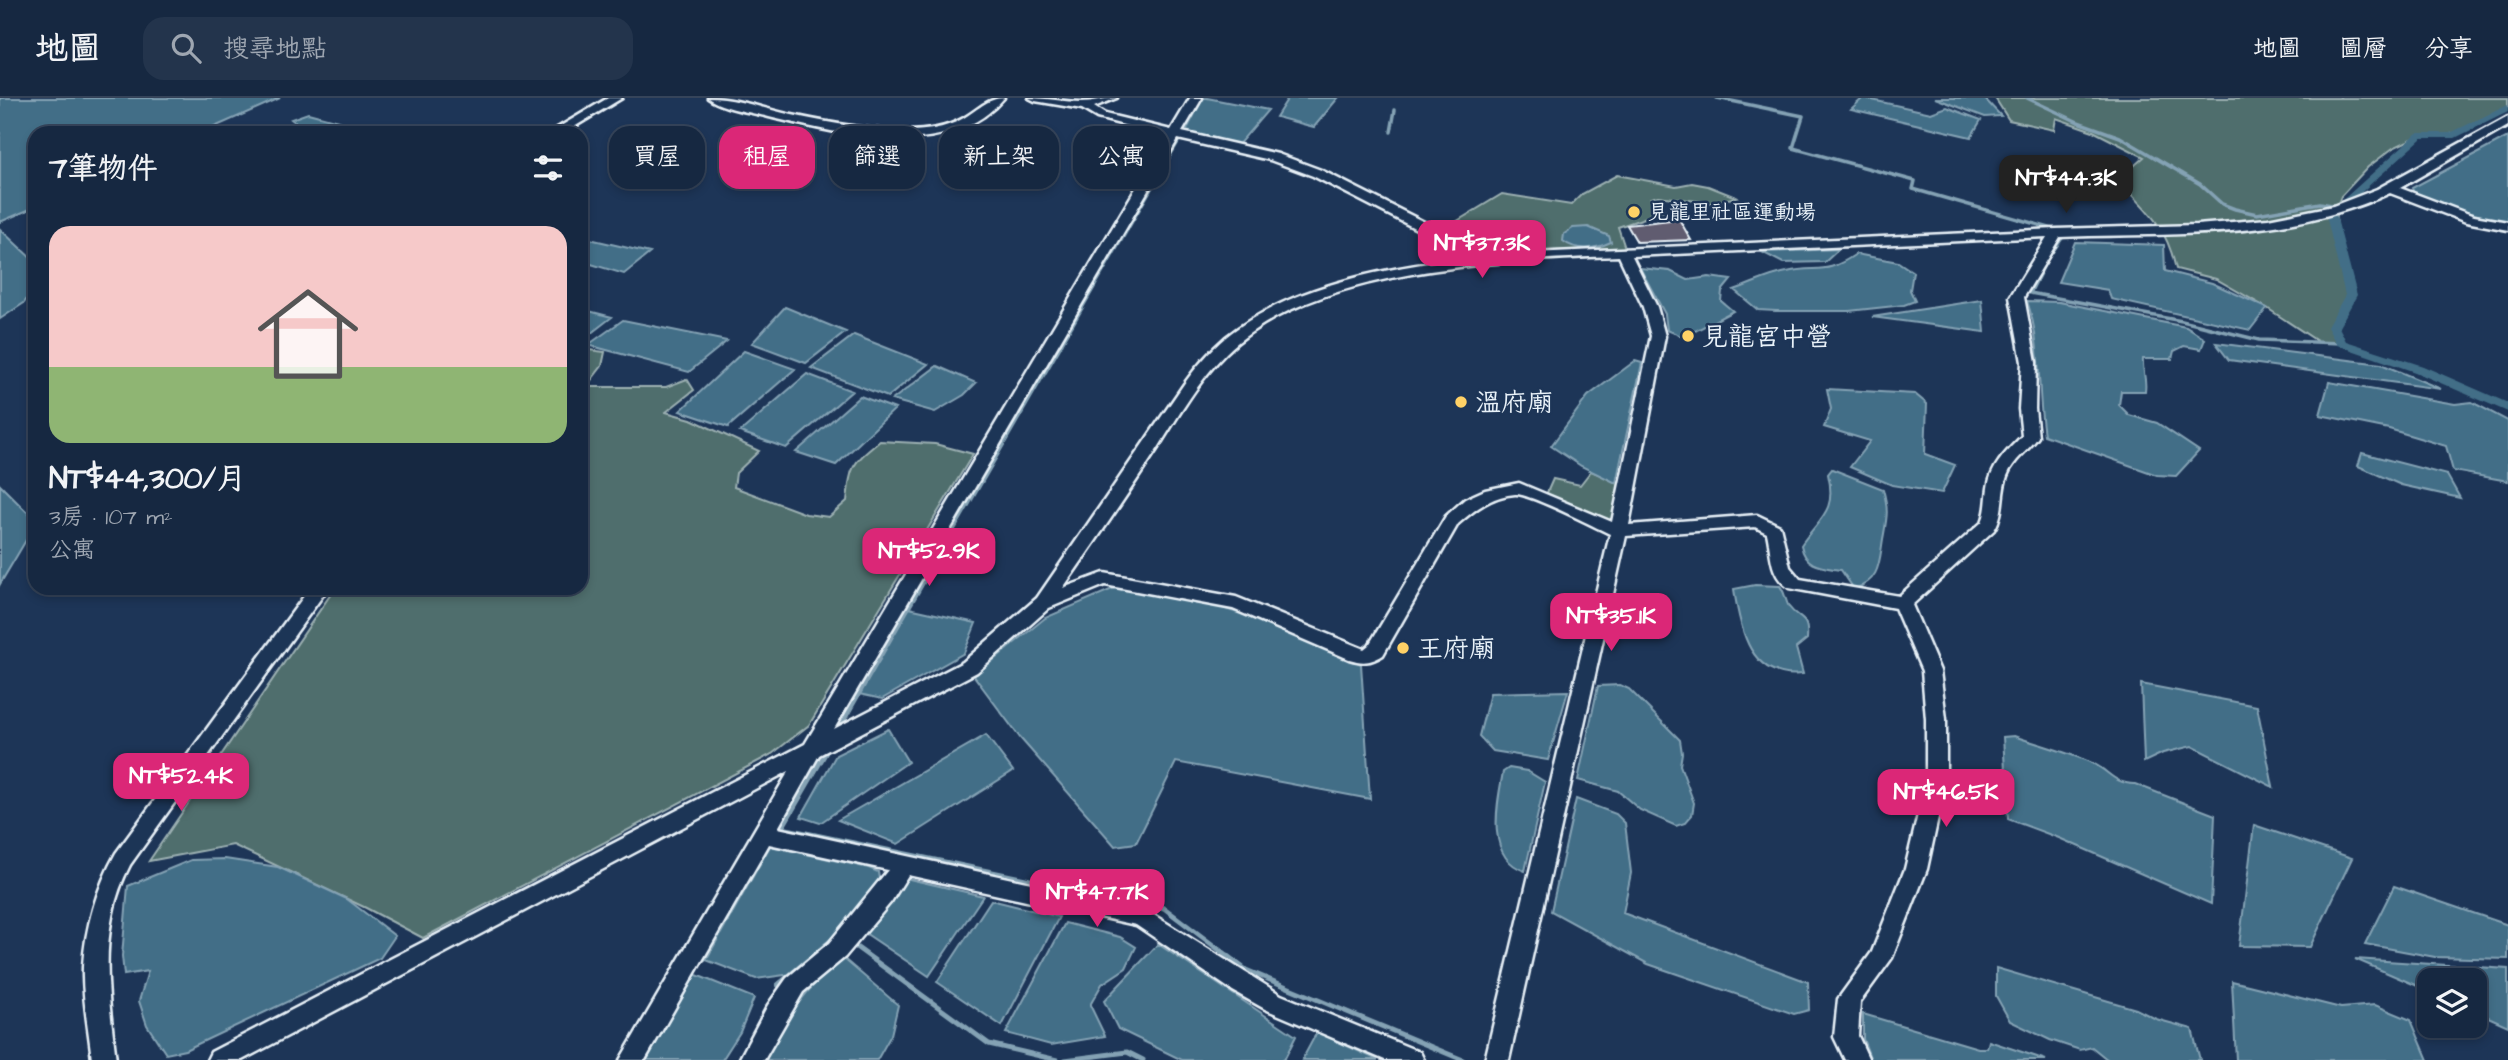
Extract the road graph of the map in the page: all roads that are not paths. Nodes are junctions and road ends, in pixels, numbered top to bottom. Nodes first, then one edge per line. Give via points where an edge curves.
1 (615, 98) edge
2 (714, 98) edge
3 (998, 98) edge
4 (1035, 98) edge
5 (1111, 98) edge
6 (1196, 98) edge
7 (1085, 106) junction
8 (2508, 121) edge
9 (567, 126) edge
10 (1174, 135) junction
11 (2390, 189) junction
12 (2508, 226) edge
13 (2056, 233) junction
14 (1624, 253) junction
15 (1511, 259) junction
16 (1619, 531) junction
17 (314, 595) edge
18 (1043, 603) junction
19 (1902, 603) junction
20 (812, 748) junction
21 (765, 834) junction
22 (902, 865) junction
23 (104, 1060) edge
24 (219, 1060) edge
25 (632, 1060) edge
26 (751, 1060) edge
27 (1412, 1060) edge
28 (1497, 1060) edge
29 (1857, 1060) edge

1 - 9 street
2 - 3 street via 806,121 868,131 927,133 974,117
4 - 7 street
5 - 7 street
6 - 10 street
7 - 10 street via 1101,116
8 - 11 street
10 - 15 street via 1274,157 1317,173 1443,237
10 - 20 street
11 - 12 street via 2471,219
11 - 13 street via 2337,209 2282,219
13 - 14 street
13 - 19 street via 2017,297 2029,362 2030,437 2001,468 1996,512 1988,526
14 - 15 street
14 - 16 street via 1658,335
15 - 18 street via 1427,268 1345,284 1278,311 1233,339 1202,368
16 - 18 street via 1519,488 1471,503 1452,520 1376,650 1367,656 1236,603 1104,579
16 - 19 street via 1757,521 1773,530 1778,539 1785,579
16 - 28 street
17 - 23 street via 111,881 94,969
18 - 20 street via 970,667
19 - 29 street via 1931,671 1936,781 1916,869 1891,933 1881,958 1849,999 1846,1037
20 - 21 street
20 - 24 street
21 - 22 street
21 - 25 street
22 - 26 street via 837,950 795,985
22 - 27 street via 1141,917 1273,1002

